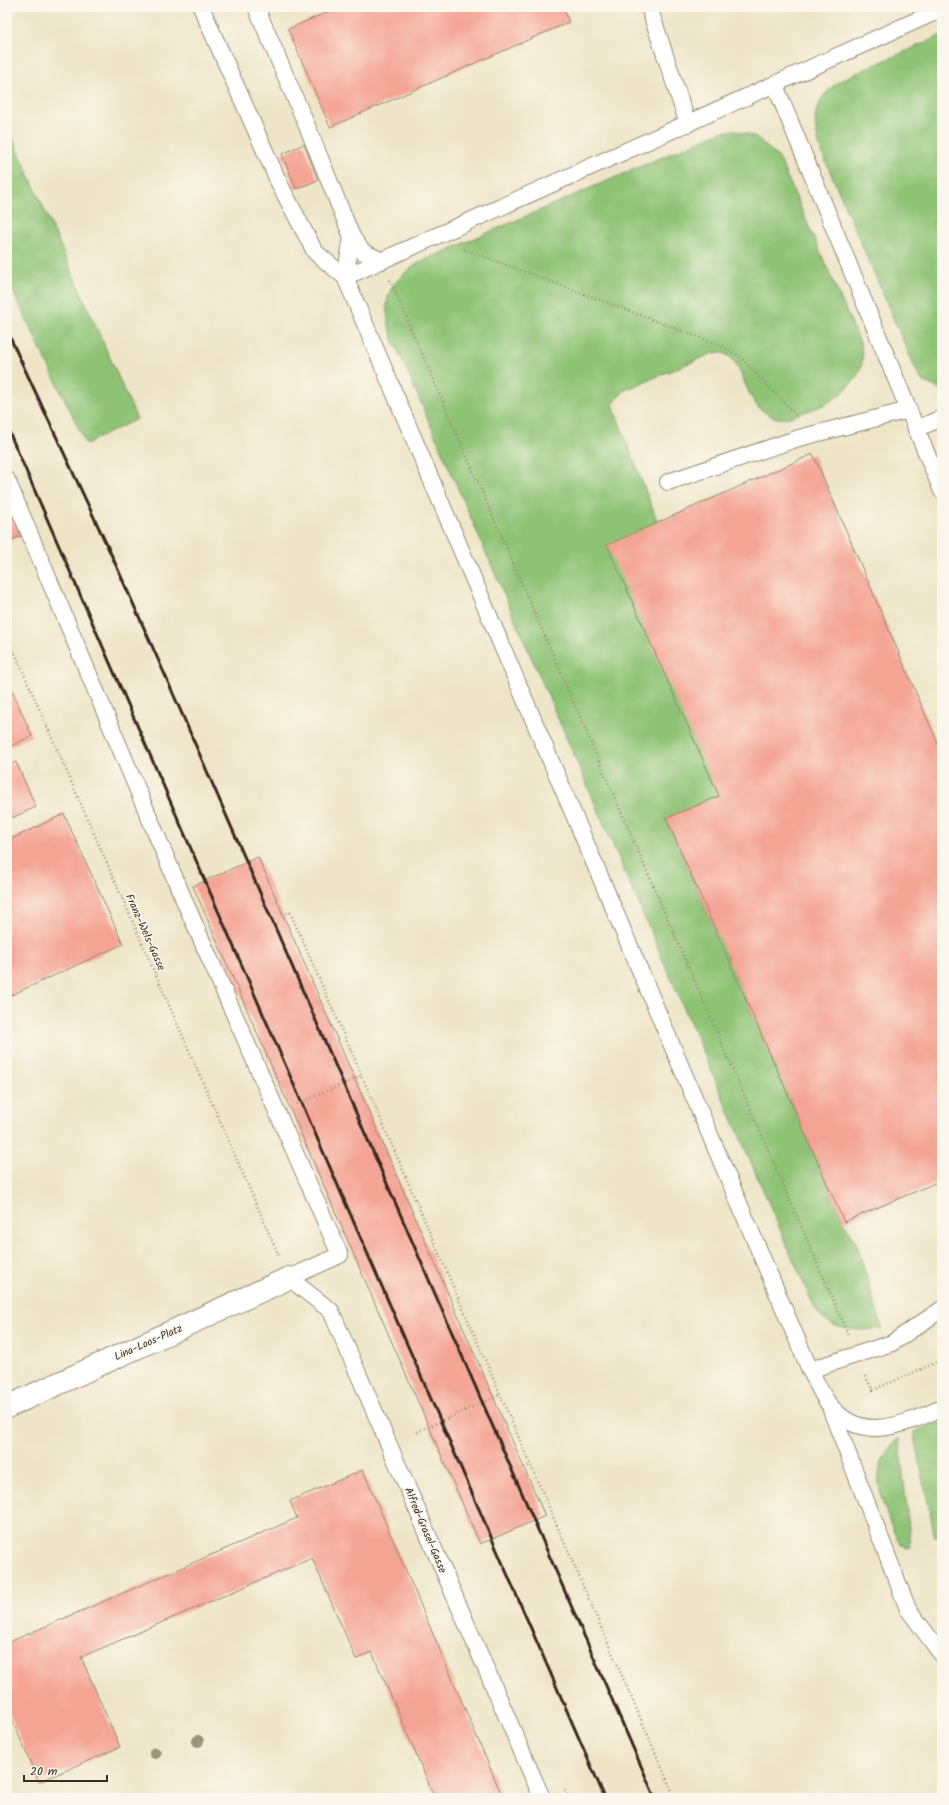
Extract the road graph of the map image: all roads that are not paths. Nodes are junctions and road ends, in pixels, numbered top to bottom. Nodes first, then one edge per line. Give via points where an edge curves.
1 (201, 7) edge
2 (256, 7) edge
3 (649, 7) edge
4 (942, 9) edge
5 (775, 85) junction
6 (688, 124) junction
7 (352, 237) junction
8 (382, 260) junction
9 (345, 277) junction
10 (909, 410) junction
11 (942, 418) edge
12 (916, 429) junction
13 (7, 480) edge
14 (668, 482) dead end
15 (942, 491) edge
16 (289, 1278) junction
17 (942, 1309) edge
18 (810, 1370) junction
19 (828, 1403) junction
20 (7, 1406) edge
21 (942, 1408) edge
22 (942, 1655) edge
23 (542, 1798) edge

1 - 9 lane via 280,185 315,252
2 - 7 lane
3 - 6 lane
4 - 5 lane
5 - 6 lane
5 - 10 lane
6 - 8 lane
7 - 8 lane via 363,252
7 - 9 lane
8 - 9 lane
9 - 18 lane
10 - 12 lane
10 - 14 lane via 815,434
11 - 12 lane
12 - 15 lane
13 - 16 lane via 187,907 340,1255
16 - 20 street, Lina-Loos-Platz
16 - 23 lane, Alfred-Grasel-Gasse via 331,1311
17 - 18 lane via 892,1343
18 - 19 lane
19 - 21 lane via 846,1422 873,1429 904,1425
19 - 22 lane via 908,1608

